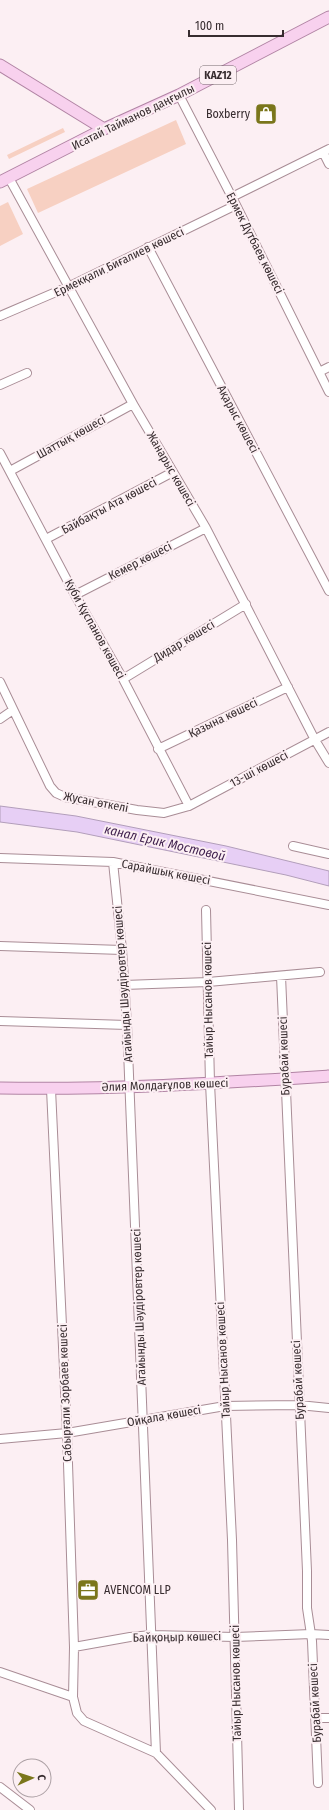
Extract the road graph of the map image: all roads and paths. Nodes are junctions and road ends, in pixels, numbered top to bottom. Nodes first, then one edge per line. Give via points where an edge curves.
1 (329, 17) edge
2 (0, 65) edge
3 (179, 95) junction
4 (104, 129) junction
5 (326, 150) edge
6 (329, 164) edge
7 (5, 180) edge
8 (232, 197) junction
9 (236, 205) junction
10 (148, 247) junction
11 (70, 286) junction
12 (0, 316) edge
13 (329, 367) edge
14 (319, 372) junction
15 (27, 373) dead end
16 (0, 386) edge
17 (329, 392) edge
18 (133, 404) junction
19 (0, 453) edge
20 (10, 471) junction
21 (173, 472) junction
22 (206, 528) junction
23 (46, 539) junction
24 (329, 591) edge
25 (75, 595) junction
26 (246, 604) junction
27 (123, 679) junction
28 (0, 682) edge
29 (288, 687) junction
30 (14, 710) junction
31 (0, 719) edge
32 (329, 732) edge
33 (314, 740) junction
34 (158, 749) junction
35 (329, 764) edge
36 (189, 806) junction
37 (294, 846) dead end
38 (329, 854) edge
39 (0, 858) edge
40 (113, 862) junction
41 (329, 905) edge
42 (206, 910) dead end
43 (0, 946) edge
44 (122, 950) junction
45 (320, 972) dead end
46 (281, 976) junction
47 (208, 982) junction
48 (124, 985) junction
49 (0, 1021) edge
50 (127, 1024) junction
51 (329, 1076) edge
52 (285, 1079) junction
53 (210, 1083) junction
54 (130, 1087) junction
55 (0, 1088) edge
56 (51, 1089) junction
57 (299, 1405) junction
58 (225, 1406) junction
59 (329, 1408) edge
60 (144, 1419) junction
61 (67, 1433) junction
62 (0, 1439) edge
63 (311, 1634) junction
64 (152, 1635) junction
65 (329, 1635) edge
66 (235, 1637) junction
67 (74, 1647) junction
68 (0, 1672) edge
69 (73, 1697) junction
70 (316, 1718) junction
71 (329, 1718) edge
72 (156, 1753) junction
73 (318, 1783) dead end
74 (0, 1787) edge
75 (30, 1810) edge
76 (211, 1810) edge
77 (239, 1810) edge

1 - 3 main road, Исатай Тайманов даңғылы / KAZ12
2 - 4 main road
3 - 4 main road, Исатай Тайманов даңғылы / KAZ12
3 - 8 street, Ермек Дүтбаев көшесi
4 - 7 main road, Исатай Тайманов даңғылы / KAZ12
5 - 6 street
5 - 8 street
7 - 11 street, Жанарыс көшесі
8 - 9 street, Ермек Дүтбаев көшесi
9 - 10 street, Ермекқали Биғалиев көшесі
9 - 14 street, Ермек Дүтбаев көшесi
10 - 11 street, Ермекқали Биғалиев көшесі
10 - 24 street, Ақарыс көшесi
11 - 12 street, Ермекқали Биғалиев көшесі
11 - 18 street, Жанарыс көшесі
13 - 14 street
14 - 17 street, Ермек Дүтбаев көшесi
15 - 16 street
18 - 20 street, Шаттық көшесі
18 - 21 street, Жанарыс көшесі
19 - 20 street, Куби Құспанов көшесi
20 - 23 street, Куби Құспанов көшесi
21 - 22 street, Жанарыс көшесі
21 - 23 street, Байбақты Ата көшесі
22 - 25 street, Кемер көшесі
22 - 26 street, Жанарыс көшесі
23 - 25 street, Куби Құспанов көшесi
25 - 27 street, Куби Құспанов көшесi
26 - 27 street, Дидар көшесі
26 - 29 street, Жанарыс көшесі
27 - 34 street, Куби Құспанов көшесi
28 - 30 street, Жусан өткелі
29 - 33 street, Жанарыс көшесі
29 - 34 street, Қазына көшесі
30 - 31 street
30 - 36 street, Жусан өткелі via 50,786 56,793 65,797 164,813
32 - 33 street, 13-ші көшесi
33 - 35 street, Жанарыс көшесі
33 - 36 street, 13-ші көшесi
34 - 36 street, Куби Құспанов көшесi
37 - 38 street
39 - 40 street, Сарайшық көшесі
40 - 41 street, Сарайшық көшесі
40 - 44 street, Агайынды Шәудіровтер көшесi
42 - 47 street, Тайыр Нысанов көшесi
43 - 44 street
44 - 48 street, Агайынды Шәудіровтер көшесi
45 - 46 street
46 - 47 street
46 - 52 street, Бурабай көшесi
47 - 48 street
47 - 53 street, Тайыр Нысанов көшесi
48 - 50 street, Агайынды Шәудіровтер көшесi
49 - 50 street
50 - 54 street, Агайынды Шәудіровтер көшесi
51 - 52 main road, Әлия Молдағұлов көшесі
52 - 53 main road, Әлия Молдағұлов көшесі
52 - 57 street, Бурабай көшесi
53 - 54 main road, Әлия Молдағұлов көшесі
53 - 58 street, Тайыр Нысанов көшесi
54 - 56 main road, Әлия Молдағұлов көшесі
54 - 60 street, Агайынды Шәудіровтер көшесi
55 - 56 main road, Әлия Молдағұлов көшесі
56 - 61 street, Сабырғали Зорбаев көшесі
57 - 58 street, Ойқала көшесі
57 - 59 street, Ойқала көшесі
57 - 63 street, Бурабай көшесi via 307,1608
58 - 60 street, Ойқала көшесі
58 - 66 street, Тайыр Нысанов көшесi
60 - 61 street, Ойқала көшесі
60 - 64 street, Агайынды Шәудіровтер көшесi
61 - 62 street, Ойқала көшесі
61 - 67 street, Сабырғали Зорбаев көшесі
63 - 65 street, Байқоңыр көшесi
63 - 66 street, Байқоңыр көшесi
63 - 70 street, Бурабай көшесi
64 - 66 street, Байқоңыр көшесi
64 - 67 street, Байқоңыр көшесi
64 - 72 street, Агайынды Шәудіровтер көшесi
66 - 77 street, Тайыр Нысанов көшесi
67 - 69 street, Сабырғали Зорбаев көшесі
68 - 69 street
69 - 72 street, Сабырғали Зорбаев көшесі via 77,1713 84,1721
70 - 71 street
70 - 73 street, Бурабай көшесi
72 - 76 street
74 - 75 street

